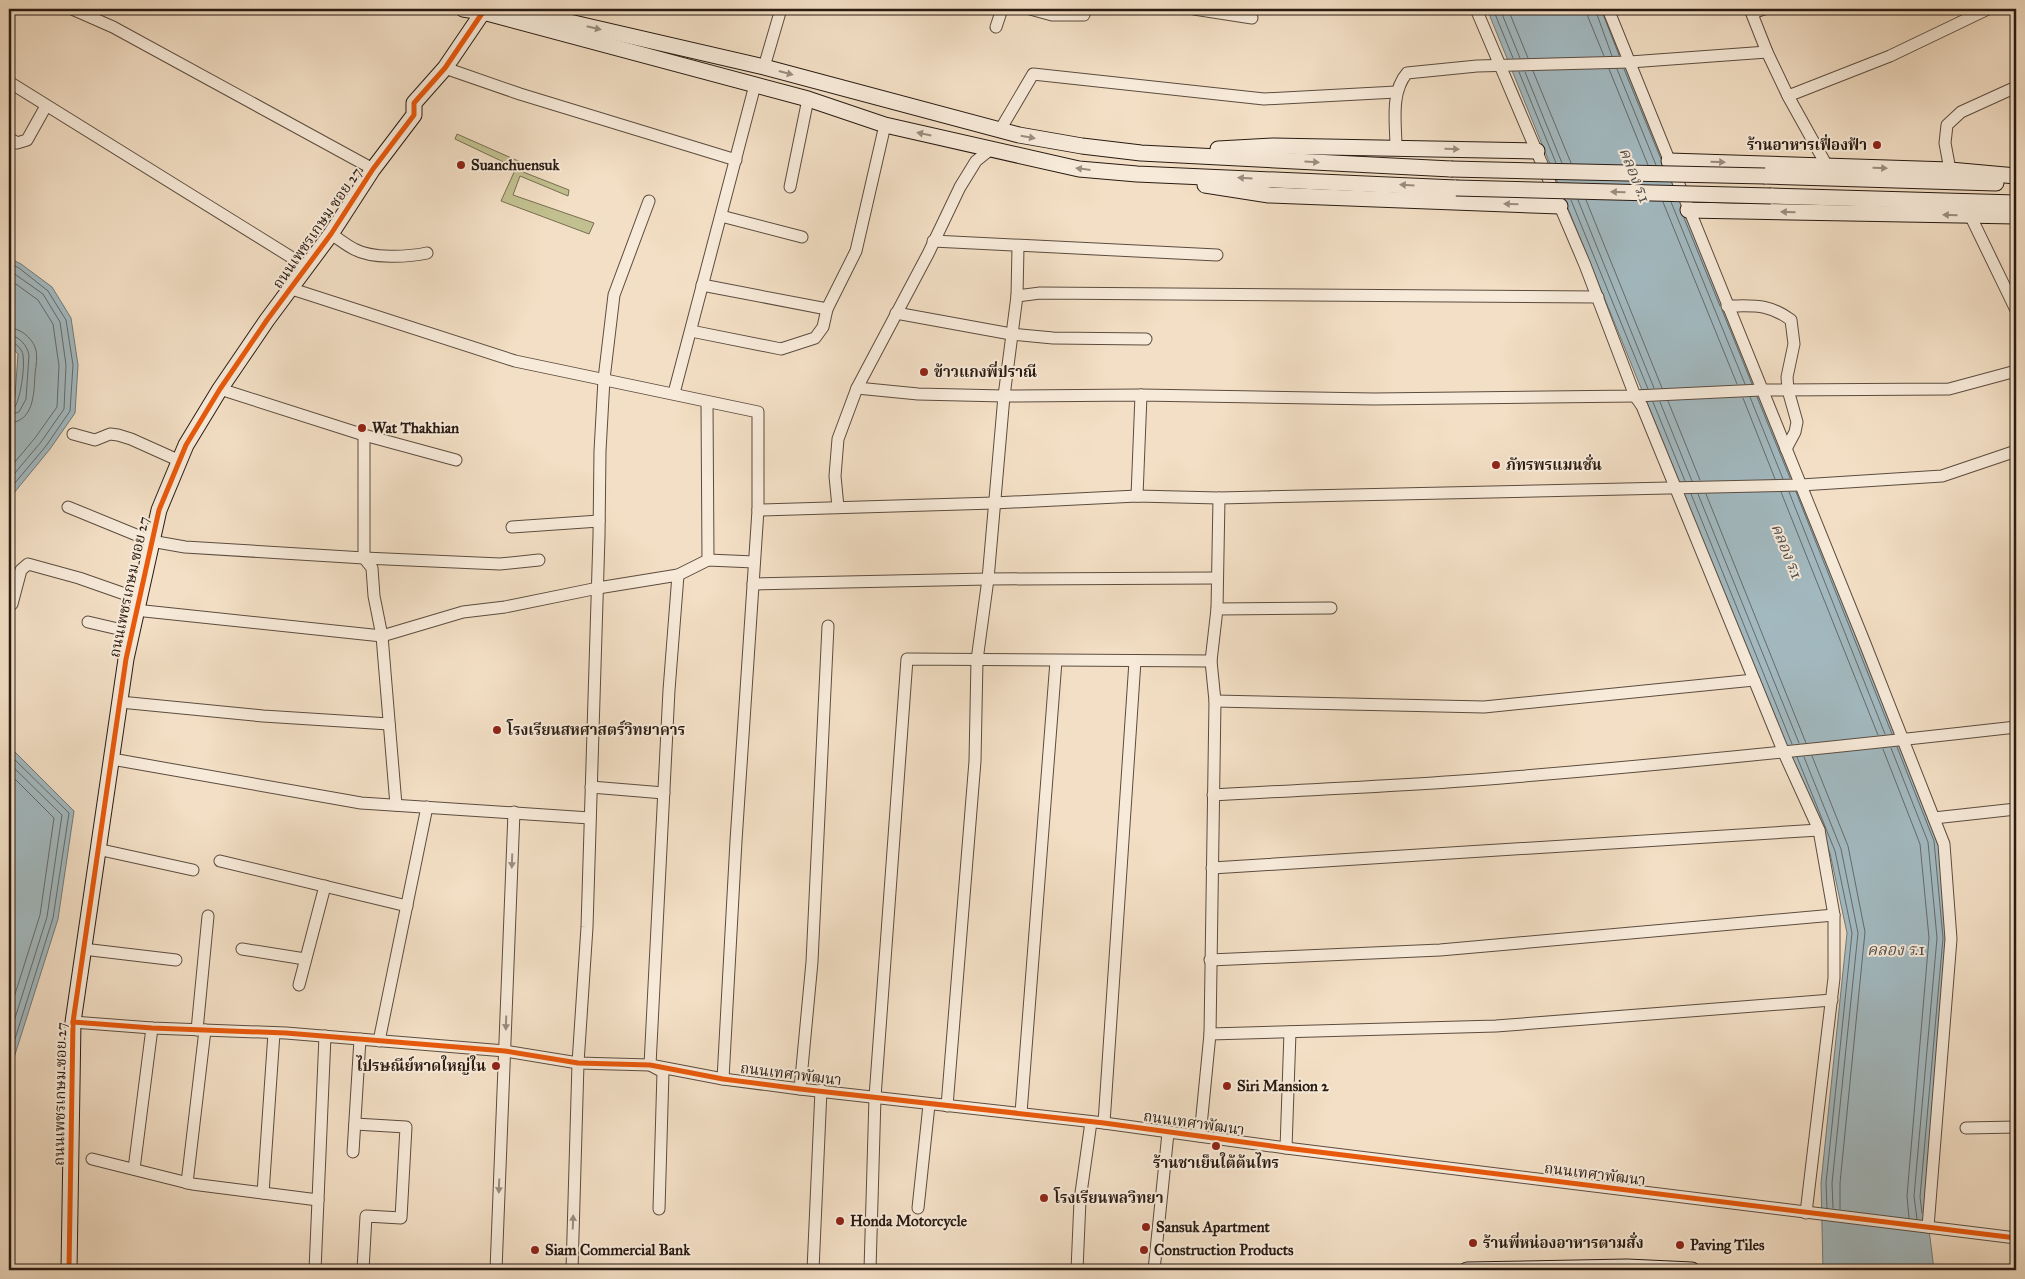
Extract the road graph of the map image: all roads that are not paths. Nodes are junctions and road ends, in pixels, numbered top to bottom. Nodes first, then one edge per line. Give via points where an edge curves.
1 (72, 9) edge
2 (463, 9) edge
3 (513, 9) edge
4 (781, 9) edge
5 (1002, 9) edge
6 (1030, 9) edge
7 (1194, 9) edge
8 (1476, 9) edge
9 (1608, 9) edge
10 (1764, 9) edge
11 (1988, 9) edge
12 (485, 10) edge
13 (1751, 11) edge
14 (1080, 13) edge
15 (1252, 18) dead end
16 (996, 27) dead end
17 (1767, 52) junction
18 (1630, 62) junction
19 (1500, 65) junction
20 (764, 67) junction
21 (445, 68) junction
22 (9, 82) edge
23 (754, 85) junction
24 (2016, 87) edge
25 (1396, 92) junction
26 (1788, 96) junction
27 (808, 99) junction
28 (46, 106) junction
29 (885, 125) junction
30 (1000, 130) junction
31 (9, 138) edge
32 (991, 148) junction
33 (1396, 148) junction
34 (1537, 151) junction
35 (1141, 154) junction
36 (736, 160) junction
37 (1669, 161) junction
38 (1827, 166) junction
39 (373, 169) junction
40 (1950, 170) junction
41 (1137, 174) junction
42 (2016, 176) edge
43 (2016, 184) edge
44 (790, 187) dead end
45 (649, 201) dead end
46 (2016, 203) edge
47 (1560, 206) junction
48 (1688, 210) junction
49 (1970, 215) junction
50 (721, 216) junction
51 (2016, 216) edge
52 (331, 234) junction
53 (802, 237) dead end
54 (934, 241) junction
55 (1018, 246) junction
56 (427, 253) dead end
57 (1216, 255) dead end
58 (307, 267) junction
59 (702, 285) junction
60 (292, 289) junction
61 (1017, 296) junction
62 (1598, 297) junction
63 (1727, 306) junction
64 (828, 309) junction
65 (2016, 310) edge
66 (896, 314) junction
67 (690, 331) junction
68 (1011, 334) junction
69 (1146, 339) dead end
70 (2016, 370) edge
71 (604, 378) junction
72 (857, 388) junction
73 (220, 389) junction
74 (1761, 390) junction
75 (1788, 390) junction
76 (674, 393) junction
77 (1141, 395) junction
78 (1004, 396) junction
79 (1635, 396) junction
80 (707, 402) junction
81 (73, 434) dead end
82 (364, 435) junction
83 (1786, 449) junction
84 (2016, 451) edge
85 (456, 460) dead end
86 (180, 461) junction
87 (1795, 485) junction
88 (1681, 489) junction
89 (1137, 496) junction
90 (1219, 498) junction
91 (994, 503) junction
92 (68, 507) dead end
93 (838, 507) junction
94 (758, 510) junction
95 (599, 521) junction
96 (512, 527) dead end
97 (151, 541) junction
98 (364, 558) junction
99 (539, 560) dead end
100 (708, 560) junction
101 (754, 562) junction
102 (678, 575) junction
103 (1217, 578) junction
104 (988, 579) junction
105 (753, 584) junction
106 (598, 588) junction
107 (137, 604) junction
108 (9, 607) edge
109 (1331, 608) dead end
110 (1217, 610) junction
111 (88, 622) dead end
112 (828, 626) dead end
113 (131, 632) junction
114 (382, 636) junction
115 (978, 660) junction
116 (1056, 661) junction
117 (1135, 661) junction
118 (1211, 661) junction
119 (1754, 680) junction
120 (1215, 701) junction
121 (120, 702) junction
122 (389, 724) junction
123 (2016, 727) edge
124 (1903, 740) junction
125 (1784, 753) junction
126 (112, 759) junction
127 (591, 787) junction
128 (664, 793) junction
129 (1213, 796) junction
130 (396, 804) junction
131 (427, 807) junction
132 (2016, 810) edge
133 (514, 812) junction
134 (590, 818) junction
135 (1934, 818) junction
136 (1819, 830) junction
137 (97, 849) junction
138 (220, 861) dead end
139 (1212, 868) junction
140 (193, 870) dead end
141 (325, 886) junction
142 (407, 906) junction
143 (1834, 915) junction
144 (208, 916) dead end
145 (83, 949) junction
146 (242, 950) dead end
147 (176, 960) dead end
148 (305, 960) junction
149 (1210, 960) junction
150 (299, 985) dead end
151 (1832, 1000) junction
152 (73, 1022) junction
153 (152, 1028) junction
154 (201, 1030) junction
155 (1290, 1032) junction
156 (274, 1033) junction
157 (1210, 1034) junction
158 (325, 1036) junction
159 (360, 1039) junction
160 (379, 1041) junction
161 (505, 1050) junction
162 (578, 1063) junction
163 (650, 1065) junction
164 (723, 1079) junction
165 (800, 1089) junction
166 (821, 1090) junction
167 (875, 1097) junction
168 (929, 1105) junction
169 (946, 1106) junction
170 (1021, 1114) junction
171 (1092, 1122) junction
172 (1104, 1123) junction
173 (355, 1124) junction
174 (2016, 1127) edge
175 (1966, 1128) dead end
176 (1168, 1133) junction
177 (1200, 1136) junction
178 (1286, 1148) junction
179 (353, 1152) dead end
180 (92, 1159) dead end
181 (134, 1169) junction
182 (187, 1183) junction
183 (263, 1193) junction
184 (318, 1200) junction
185 (918, 1208) dead end
186 (660, 1209) dead end
187 (1806, 1213) junction
188 (1928, 1227) junction
189 (2016, 1238) edge
190 (69, 1270) edge
191 (315, 1270) edge
192 (363, 1270) edge
193 (496, 1270) edge
194 (572, 1270) edge
195 (814, 1270) edge
196 (870, 1270) edge
197 (1076, 1270) edge
198 (1154, 1270) edge
199 (1467, 1270) edge
200 (1692, 1270) edge

1 - 39 street via 113,27
2 - 12 main road
3 -> 20 main road
4 - 20 street
5 - 16 street
6 - 14 street via 1052,15
7 - 15 street
8 - 19 street
9 - 18 street
10 - 13 street
11 - 26 street via 1890,56
12 - 21 main road, ถนนเพชรเกษม ซอย 27
12 - 23 main road
13 - 17 street
17 - 18 street
17 - 26 street
18 - 19 street
18 - 37 street
19 - 25 street via 1407,73
19 - 34 street
20 -> 30 main road
21 - 36 street
21 - 39 main road, ถนนเพชรเกษม ซอย 27 via 414,103 414,115
22 - 28 street
23 - 27 main road
23 - 36 street
24 - 40 street via 1961,112 1947,125 1945,143
25 - 30 street via 1264,99 1033,74
25 - 33 street
26 - 38 street
27 - 29 main road
27 - 44 street
28 - 31 street via 27,140 17,143
28 - 58 street
32 -> 29 main road
29 - 64 street via 856,251
30 -> 35 main road
41 -> 32 main road via 1079,168
32 - 54 street via 976,161 960,187
33 -> 34 main road
33 - 35 main road via 1273,146
34 - 47 street
35 -> 43 main road, bridge via 1451,170
36 - 50 street
37 -> 38 main road
37 - 48 street
38 -> 40 main road
39 - 52 main road, ถนนเพชรเกษม ซอย 27
40 - 42 main road
46 -> 41 main road, bridge via 1456,188
47 -> 41 main road via 1269,195
45 - 71 street via 614,295
47 - 62 street
49 -> 48 main road
48 - 63 street
49 - 51 main road
49 - 65 street
50 - 53 street
50 - 59 street
52 - 56 street via 363,253 400,256
52 - 58 main road, ถนนเพชรเกษม ซอย 27
54 - 55 street
54 - 66 street
55 - 57 street
55 - 61 street
58 - 60 main road, ถนนเพชรเกษม ซอย 27
59 - 64 street
59 - 67 street
60 - 71 street via 515,361
60 - 73 main road, ถนนเพชรเกษม ซอย 27
61 - 62 street via 1040,293
61 - 68 street
62 - 79 street
63 - 74 street
63 - 75 street via 1777,309 1791,320 1794,344 1787,377
64 - 67 street via 822,328 814,338 782,349
66 - 68 street
66 - 72 street
67 - 76 street
68 - 69 street
68 - 78 street
70 - 75 street via 1949,389
71 - 76 street
71 - 95 street
72 - 78 street via 918,394
72 - 93 street via 838,439 835,476
73 - 82 street
73 - 86 main road, ถนนเพชรเกษม ซอย 27 via 186,445
74 - 75 street
74 - 79 street
74 - 83 street
75 - 83 street via 1797,422
76 - 80 street
77 - 78 street
77 - 79 street via 1374,398
77 - 89 street
78 - 91 street
79 - 88 street
80 - 94 street via 758,412
80 - 100 street
81 - 86 street via 95,440 110,434 118,435
82 - 85 street
82 - 98 street
83 - 87 street
84 - 87 street via 1942,476
86 - 97 main road, ถนนเพชรเกษม ซอย 27 via 159,510
87 - 88 street
87 - 124 street
88 - 90 street
88 - 119 street
89 - 90 street
89 - 91 street
90 - 103 street
91 - 93 street
91 - 104 street
92 - 97 street
93 - 94 street
94 - 101 street
95 - 96 street
95 - 106 street
97 - 98 street via 194,548
97 - 107 main road, ถนนเพชรเกษม ซอย 27
98 - 99 street via 500,564
98 - 114 street via 372,568
100 - 101 street
100 - 102 street
101 - 105 street
102 - 106 street
102 - 128 street
103 - 104 street
103 - 110 street
104 - 105 street
104 - 115 street
105 - 164 street
106 - 114 street via 463,612
106 - 127 street
107 - 108 street via 79,578 28,564 22,570
107 - 113 main road, ถนนเพชรเกษม ซอย 27
107 - 114 street
109 - 110 street
110 - 118 street
111 - 113 street
112 - 165 street via 812,962
113 - 121 main road, ถนนเพชรเกษม ซอย 27
114 - 122 street
115 - 116 street
115 - 167 street via 907,659
115 - 169 street via 976,761
116 - 117 street
116 - 170 street
117 - 118 street
117 - 172 street
118 - 120 street
119 - 120 street via 1484,707
119 - 125 street
120 - 129 street
121 - 122 street
121 - 126 main road, ถนนเพชรเกษม ซอย 27
122 - 130 street
123 - 124 street
124 - 125 street
124 - 135 street
125 - 129 street via 1510,778
125 - 136 street
126 - 130 street via 360,803
126 - 137 main road, ถนนเพชรเกษม ซอย 27
127 - 128 street
127 - 134 street
128 - 163 street
129 - 139 street
130 - 131 street
131 - 133 street
131 - 142 street
132 - 135 street
133 - 134 street
133 -> 161 street
134 - 162 street
135 - 188 street via 1944,844 1951,938
136 - 139 street
136 - 143 street
137 - 140 street
137 - 145 main road, ถนนเพชรเกษม ซอย 27
138 - 141 street
139 - 149 street
141 - 142 street
141 - 148 street
142 - 160 street
143 - 149 street via 1440,950
143 - 151 street
144 - 154 street
145 - 147 street
145 - 152 main road, ถนนเพชรเกษม ซอย 27
146 - 148 street
148 - 150 street
149 - 157 street
151 - 155 street via 1496,1026
151 - 187 street
152 - 153 street, ถนนเทศาพัฒนา
152 - 190 main road, ถนนเพชรเกษม ซอย 27
153 - 154 street, ถนนเทศาพัฒนา
153 - 181 street
154 - 156 street, ถนนเทศาพัฒนา
154 - 182 street
155 - 157 street
155 - 178 street
156 - 158 street, ถนนเทศาพัฒนา
156 - 183 street
157 - 177 street
158 - 159 street, ถนนเทศาพัฒนา
158 - 184 street
159 - 160 street, ถนนเทศาพัฒนา
159 - 173 street
160 - 161 street, ถนนเทศาพัฒนา
161 - 162 street, ถนนเทศาพัฒนา
161 -> 193 street
162 - 163 street, ถนนเทศาพัฒนา
194 -> 162 street
163 - 164 street, ถนนเทศาพัฒนา
163 - 186 street via 663,1072
164 - 165 street, ถนนเทศาพัฒนา
165 - 166 street, ถนนเทศาพัฒนา
166 - 167 street, ถนนเทศาพัฒนา
166 - 195 street
167 - 168 street, ถนนเทศาพัฒนา
167 - 196 street
168 - 169 street, ถนนเทศาพัฒนา
168 - 185 street
169 - 170 street, ถนนเทศาพัฒนา
170 - 171 street, ถนนเทศาพัฒนา
171 - 172 street, ถนนเทศาพัฒนา
171 - 197 street via 1080,1200
172 - 176 street, ถนนเทศาพัฒนา
173 - 179 street
173 - 192 street via 406,1127 401,1218 366,1216
174 - 175 street
176 - 177 street, ถนนเทศาพัฒนา
176 - 198 street
177 - 178 street, ถนนเทศาพัฒนา
178 - 187 street, ถนนเทศาพัฒนา
180 - 181 street
181 - 182 street
182 - 183 street
183 - 184 street
184 - 191 street
187 - 188 street, ถนนเทศาพัฒนา
188 - 189 street, ถนนเทศาพัฒนา
199 - 200 main road via 1618,1267

